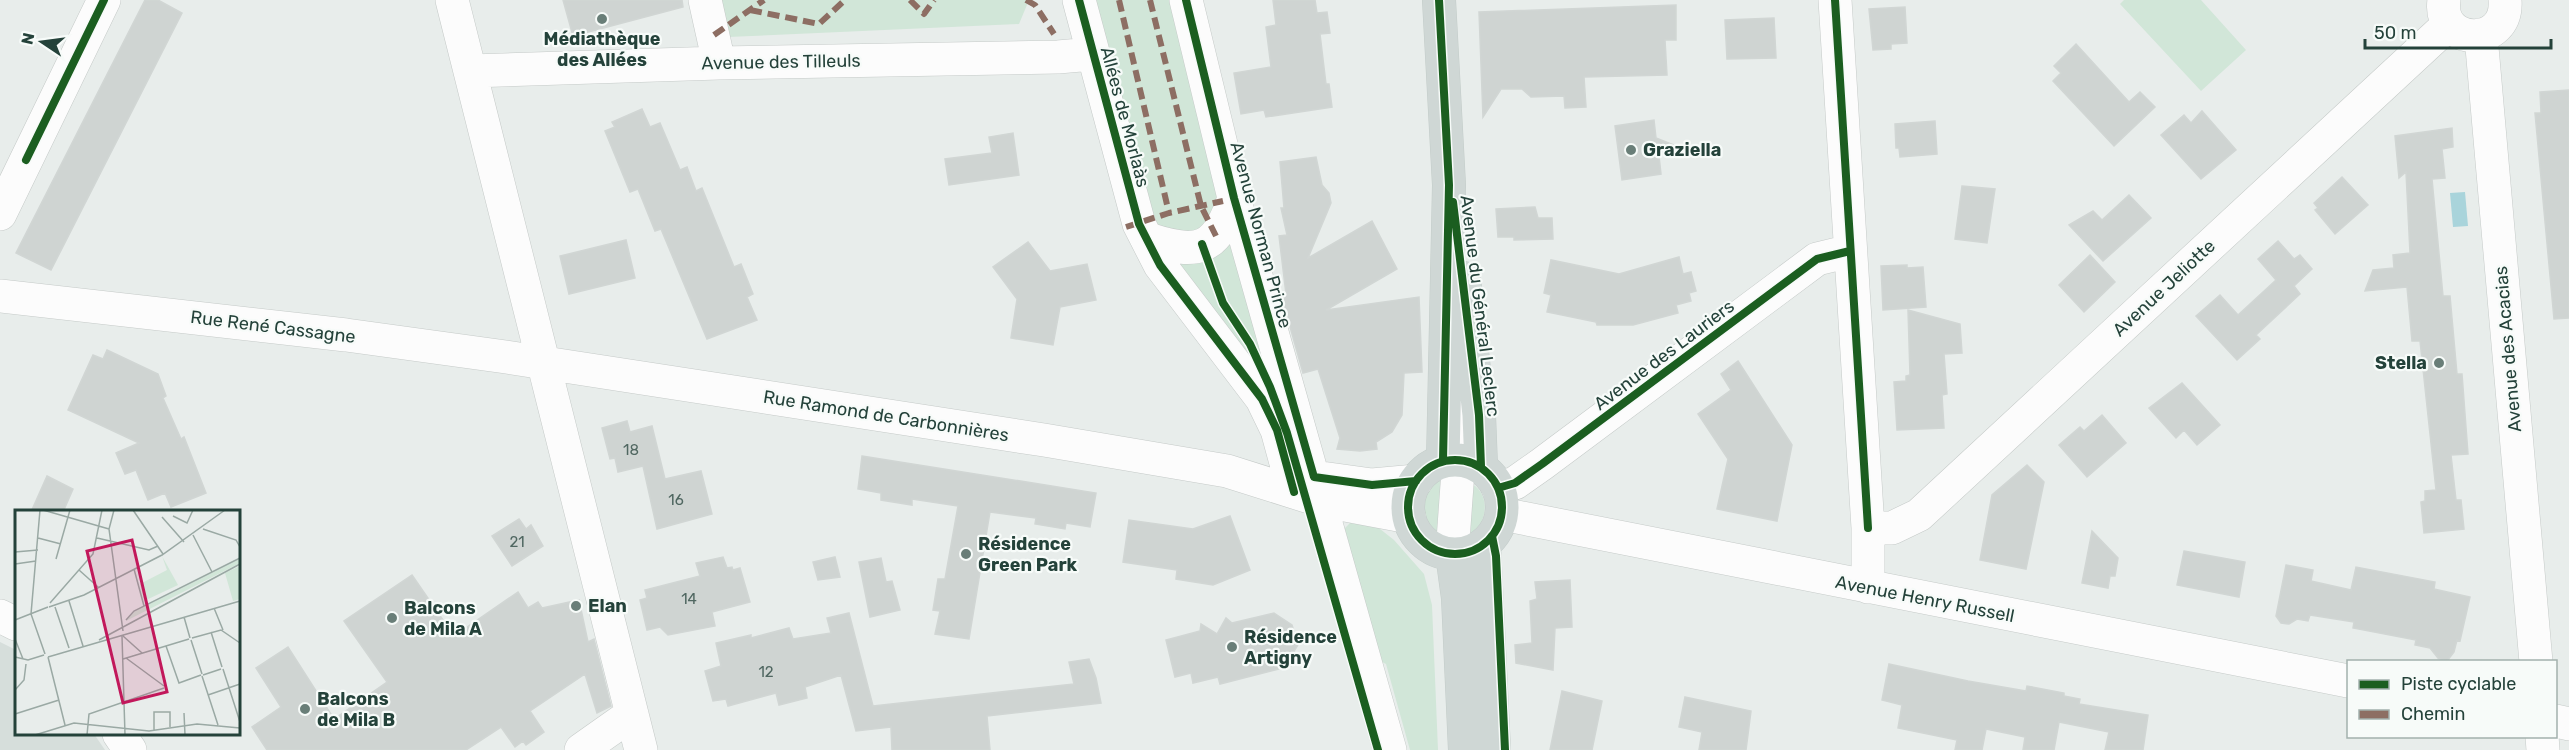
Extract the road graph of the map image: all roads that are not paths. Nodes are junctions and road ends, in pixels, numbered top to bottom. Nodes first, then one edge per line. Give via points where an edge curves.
1 (104, 0) edge
2 (452, 0) edge
3 (705, 0) edge
4 (1080, 0) edge
5 (1186, 0) edge
6 (1439, 0) edge
7 (1835, 0) edge
8 (2505, 0) edge
9 (2446, 12) edge
10 (2481, 36) junction
11 (1092, 54) junction
12 (719, 63) junction
13 (471, 71) junction
14 (1449, 185) junction
15 (1234, 198) junction
16 (0, 214) edge
17 (1148, 239) junction
18 (1850, 251) junction
19 (0, 296) edge
20 (545, 363) junction
21 (1477, 477) junction
22 (1416, 481) junction
23 (1304, 486) junction
24 (1409, 517) junction
25 (1868, 528) junction
26 (1484, 545) junction
27 (1452, 554) junction
28 (1868, 587) junction
29 (0, 616) edge
30 (15, 624) edge
31 (2536, 660) edge
32 (2347, 681) edge
33 (632, 714) junction
34 (120, 735) edge
35 (130, 750) edge
36 (581, 750) edge
37 (641, 750) edge
38 (1390, 750) edge
39 (1465, 750) edge
40 (1494, 750) edge

1 - 16 street
2 - 13 street
3 - 12 street
4 - 11 street, Allées de Morlaàs
5 - 15 street, Avenue Norman Prince
6 - 14 main road, Avenue du Général Leclerc
7 - 18 street
8 - 10 street via 2498,26
9 - 10 street via 2463,34
9 - 25 street, Avenue Jeliotte via 1919,515 1892,528
10 - 31 street, Avenue des Acacias
11 - 12 street, Avenue des Tilleuls
11 - 17 street, Allées de Morlaàs via 1139,224
12 - 13 street, Avenue des Tilleuls
13 - 20 street
14 - 21 main road, Avenue du Général Leclerc via 1447,227
14 - 21 main road, Avenue du Général Leclerc via 1457,221 1474,370
15 - 17 street via 1220,234 1194,248 1178,248
15 - 23 street, Avenue Norman Prince
17 - 23 street, Allées de Morlaàs via 1160,265 1263,399
18 - 21 street, Avenue des Lauriers via 1817,259 1515,483
18 - 25 street
19 - 20 street, Rue René Cassagne via 346,335
20 - 23 street, Rue Ramond de Carbonnières via 1044,440
20 - 33 street
21 - 22 main road via 1422,473
21 - 26 main road via 1500,523
21 - 27 street
21 - 28 street, Avenue Henry Russell
22 - 23 street, Rue Ramond de Carbonnières
22 - 24 main road via 1408,502
23 - 24 street, Rue Ramond de Carbonnières
23 - 38 street, Allées de Morlaàs
24 - 27 main road via 1424,543
25 - 28 street
26 - 27 main road via 1467,553
26 - 40 main road
27 - 39 main road via 1458,598
28 - 32 street, Avenue Henry Russell
29 - 30 street
33 - 36 street
33 - 37 street
34 - 35 street

